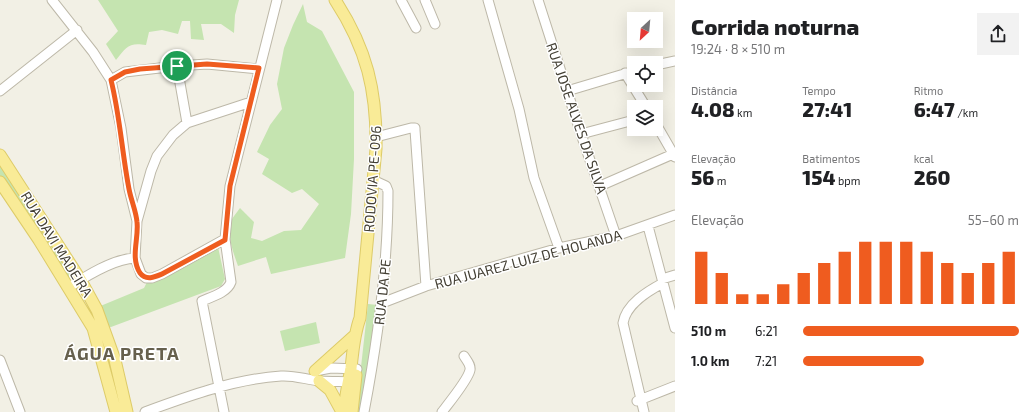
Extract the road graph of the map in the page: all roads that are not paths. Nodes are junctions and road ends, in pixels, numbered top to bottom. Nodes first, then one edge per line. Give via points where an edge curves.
1 (52, 0) edge
2 (277, 0) edge
3 (335, 0) edge
4 (401, 0) edge
5 (425, 0) edge
6 (488, 0) edge
7 (538, 0) edge
8 (435, 24) dead end
9 (416, 28) dead end
10 (77, 30) junction
11 (675, 61) edge
12 (663, 63) edge
13 (177, 66) junction
14 (259, 68) junction
15 (627, 73) edge
16 (111, 80) junction
17 (0, 91) edge
18 (567, 91) junction
19 (251, 102) junction
20 (627, 122) edge
21 (187, 123) junction
22 (581, 134) junction
23 (663, 136) edge
24 (376, 137) junction
25 (0, 155) edge
26 (674, 156) edge
27 (373, 180) junction
28 (0, 182) edge
29 (600, 186) junction
30 (675, 215) edge
31 (138, 222) junction
32 (648, 226) junction
33 (616, 236) junction
34 (225, 240) junction
35 (559, 248) junction
36 (134, 258) junction
37 (675, 275) edge
38 (80, 279) junction
39 (662, 281) junction
40 (426, 286) junction
41 (68, 288) junction
42 (382, 303) junction
43 (360, 318) junction
44 (675, 328) edge
45 (355, 335) junction
46 (464, 356) dead end
47 (0, 360) edge
48 (354, 369) junction
49 (317, 376) junction
50 (351, 381) junction
51 (675, 386) edge
52 (220, 388) junction
53 (638, 400) junction
54 (17, 412) edge
55 (116, 412) edge
56 (127, 412) edge
57 (145, 412) edge
58 (224, 412) edge
59 (343, 412) edge
60 (352, 412) edge
61 (364, 412) edge
62 (442, 412) edge
63 (644, 412) edge

1 - 10 street
2 - 14 street
3 - 24 main road, RODOVIA PE-096 via 365,57 374,101
4 - 9 street
5 - 8 street
6 - 35 street via 519,109 534,178
7 - 18 street, RUA JOSE ALVES DA SILVA
10 - 16 street
10 - 17 street
11 - 12 street
13 - 14 street via 207,64
13 - 16 street via 125,72
13 - 21 street
14 - 19 street
15 - 18 street
16 - 31 street via 129,190
18 - 22 street, RUA JOSE ALVES DA SILVA
19 - 21 street
19 - 34 street via 230,186
20 - 22 street
21 - 31 street via 173,135 157,156
22 - 29 street, RUA JOSE ALVES DA SILVA
23 - 26 street
24 - 27 main road, RODOVIA PE-096
24 - 40 street via 410,128 415,130
25 - 38 main road, RUA DAVI MADEIRA
26 - 29 street
27 - 42 street, RUA DA PE via 386,186 388,190 389,223
27 - 43 main road, RODOVIA PE-096
28 - 41 main road, RUA DAVI MADEIRA
29 - 33 street, RUA JOSE ALVES DA SILVA
30 - 32 street, RUA JUAREZ LUIZ DE HOLANDA
31 - 36 street
32 - 33 street, RUA JUAREZ LUIZ DE HOLANDA
32 - 39 street
33 - 35 street, RUA JUAREZ LUIZ DE HOLANDA
34 - 36 street via 152,278 146,278 141,274
34 - 52 street via 231,277 229,286 202,301
35 - 40 street, RUA JUAREZ LUIZ DE HOLANDA
36 - 38 street via 122,260
37 - 39 street
38 - 41 street
38 - 56 main road, RUA DAVI MADEIRA via 107,335
39 - 44 street
39 - 53 street via 637,300 624,318
40 - 42 street, RUA JUAREZ LUIZ DE HOLANDA
41 - 55 main road, RUA DAVI MADEIRA via 97,338
42 - 61 street, RUA DA PE
43 - 45 main road
43 - 48 main road via 363,331
45 - 48 main road
45 - 49 main road
46 - 62 street via 469,363 470,371
47 - 54 street
48 - 49 street via 331,368
48 - 50 main road
49 - 50 street
49 - 52 street via 264,378
49 - 59 main road via 330,390
50 - 59 main road via 345,395
50 - 60 main road
51 - 53 street
52 - 57 street via 182,398
52 - 58 street
53 - 63 street

